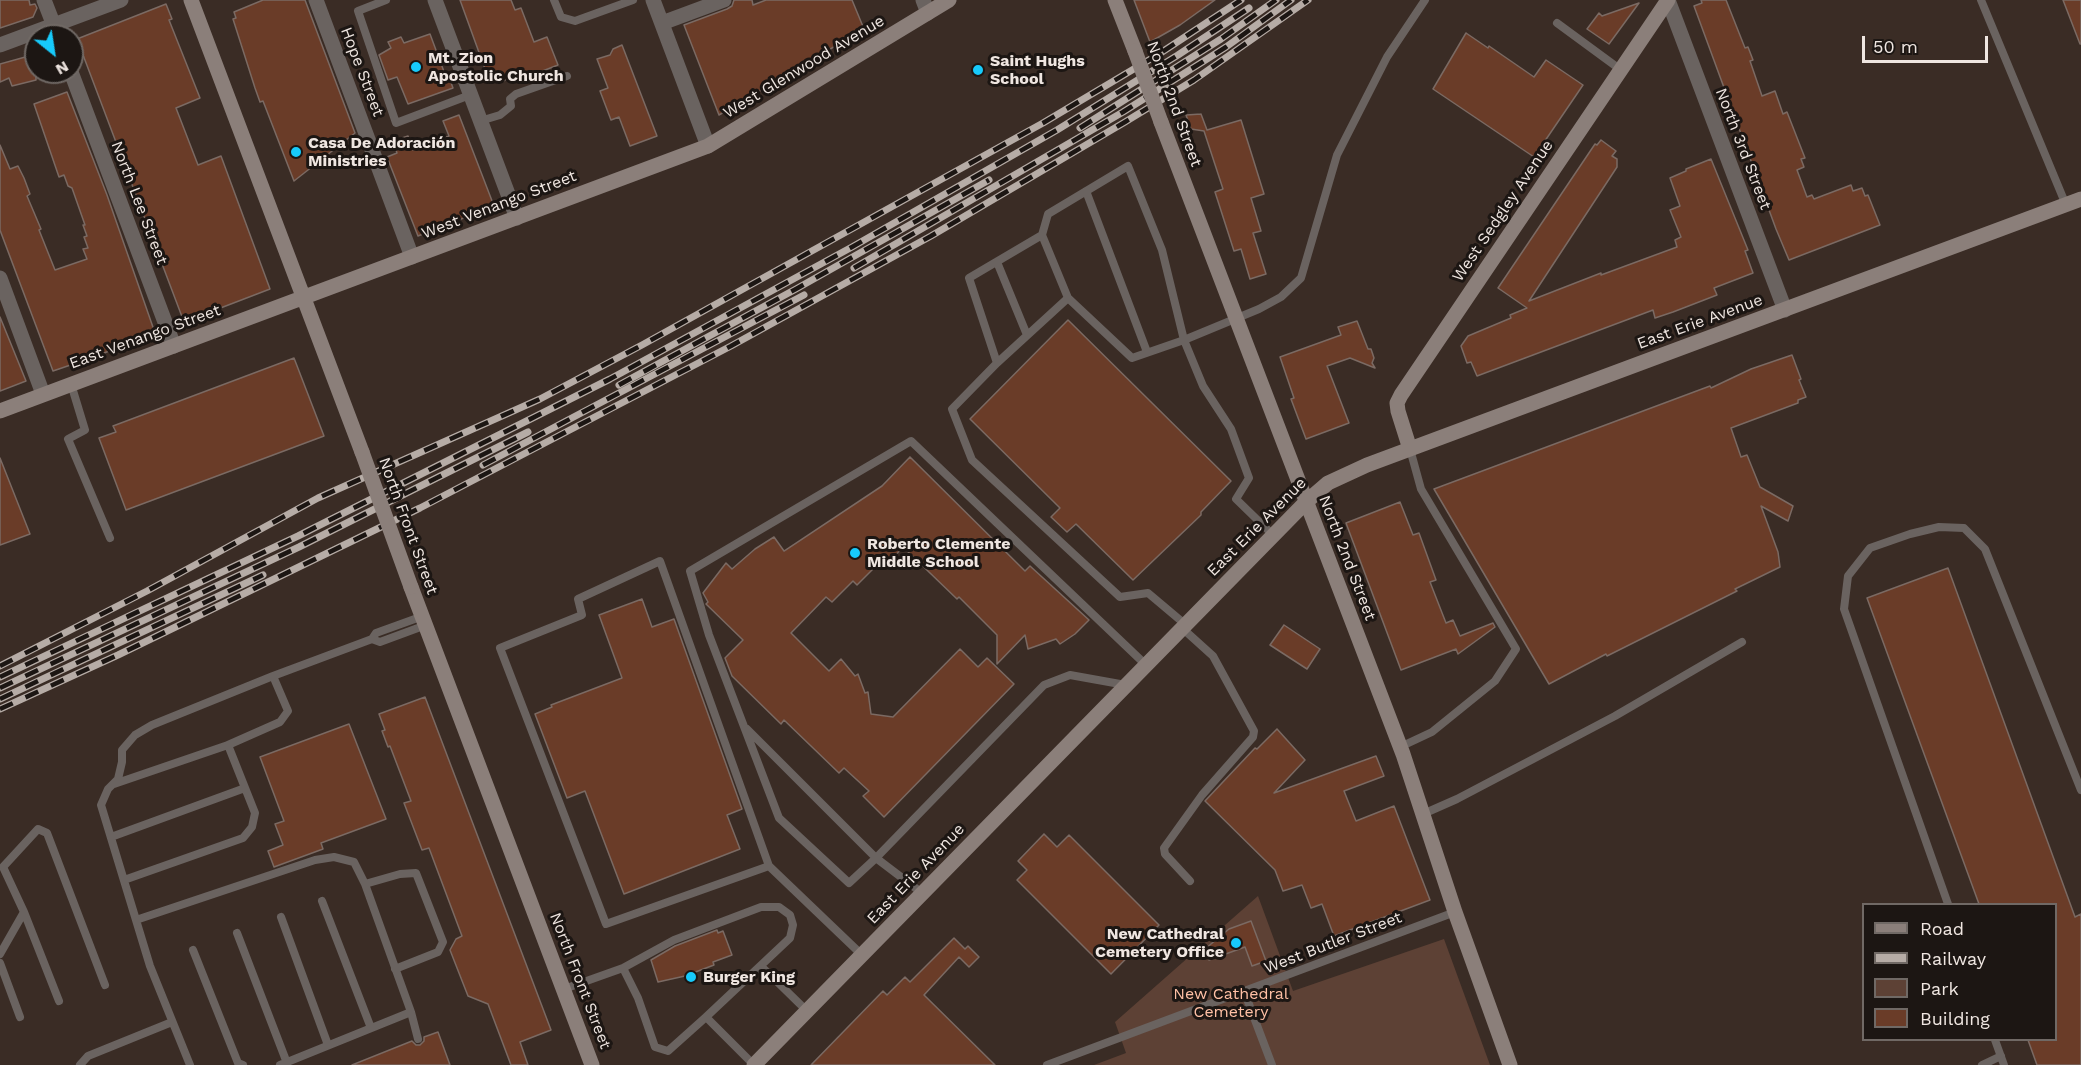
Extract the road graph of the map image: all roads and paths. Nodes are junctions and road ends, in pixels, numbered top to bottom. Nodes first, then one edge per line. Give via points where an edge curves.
1 (44, 0) edge
2 (120, 0) edge
3 (190, 0) edge
4 (316, 0) edge
5 (386, 0) edge
6 (435, 0) edge
7 (554, 0) edge
8 (633, 0) edge
9 (653, 0) edge
10 (723, 0) edge
11 (950, 0) edge
12 (1115, 0) edge
13 (1425, 0) edge
14 (1668, 0) edge
15 (1981, 0) edge
16 (926, 6) edge
17 (662, 23) junction
18 (1557, 23) dead end
19 (54, 24) edge
20 (69, 24) edge
21 (24, 39) edge
22 (0, 45) edge
23 (1621, 70) junction
24 (567, 76) dead end
25 (76, 84) edge
26 (470, 94) junction
27 (480, 121) junction
28 (708, 146) junction
29 (1086, 191) junction
30 (2074, 202) edge
31 (517, 218) junction
32 (1042, 235) junction
33 (412, 257) junction
34 (997, 262) junction
35 (0, 278) edge
36 (302, 297) junction
37 (1068, 298) junction
38 (1785, 310) junction
39 (1236, 318) junction
40 (1027, 335) junction
41 (1184, 340) junction
42 (174, 346) junction
43 (1147, 352) junction
44 (997, 363) junction
45 (71, 384) junction
46 (44, 394) junction
47 (0, 411) edge
48 (1410, 449) junction
49 (1306, 502) junction
50 (1273, 535) junction
51 (110, 538) dead end
52 (424, 621) junction
53 (1184, 626) junction
54 (1742, 642) dead end
55 (1146, 665) junction
56 (273, 676) junction
57 (1124, 688) junction
58 (743, 726) junction
59 (228, 745) junction
60 (1400, 747) junction
61 (113, 784) junction
62 (245, 788) junction
63 (2081, 790) edge
64 (1423, 814) junction
65 (111, 837) junction
66 (876, 858) junction
67 (769, 866) junction
68 (124, 880) junction
69 (1190, 881) dead end
70 (365, 885) junction
71 (922, 893) junction
72 (322, 901) dead end
73 (1948, 903) edge
74 (24, 912) junction
75 (1455, 912) junction
76 (281, 917) dead end
77 (136, 921) junction
78 (237, 933) dead end
79 (193, 950) dead end
80 (0, 954) edge
81 (862, 955) junction
82 (0, 963) edge
83 (761, 966) junction
84 (623, 968) junction
85 (395, 969) junction
86 (105, 985) dead end
87 (564, 989) junction
88 (1244, 991) junction
89 (59, 1001) dead end
90 (807, 1011) junction
91 (411, 1012) junction
92 (20, 1017) dead end
93 (706, 1017) junction
94 (172, 1022) junction
95 (371, 1029) junction
96 (418, 1039) dead end
97 (1995, 1041) edge
98 (328, 1045) junction
99 (2001, 1056) junction
100 (283, 1064) edge
101 (592, 1064) edge
102 (80, 1065) edge
103 (189, 1065) edge
104 (243, 1065) edge
105 (754, 1065) edge
106 (1047, 1065) edge
107 (1272, 1065) edge
108 (1510, 1065) edge
109 (1982, 1065) edge
110 (2004, 1065) edge

1 - 19 street
2 - 20 street
3 - 36 street, North Front Street
4 - 33 street, Hope Street
5 - 26 lane via 357,11 396,123
6 - 26 street
7 - 8 lane via 561,17 575,21
9 - 17 street
10 - 17 street
11 - 16 street, West Glenwood Avenue
12 - 39 street, North 2nd Street, bridge
13 - 39 lane via 1386,57 1337,155 1301,278 1281,297
14 - 23 street, West Sedgley Avenue
14 - 38 street, North 3rd Street
15 - 30 lane
16 - 28 street, West Glenwood Avenue
17 - 28 street
18 - 23 lane
21 - 22 street
23 - 48 street, West Sedgley Avenue via 1396,403
24 - 27 lane via 516,94 510,99 511,106
25 - 42 street, North Lee Street
26 - 27 street
27 - 31 street
28 - 31 street, West Venango Street
29 - 32 lane via 1048,214
29 - 41 lane via 1128,166 1162,250
29 - 43 lane
30 - 38 street, East Erie Avenue
31 - 33 street, West Venango Street
32 - 34 lane
32 - 37 lane
33 - 36 street, West Venango Street
34 - 40 lane
34 - 44 lane via 969,279
35 - 46 street
36 - 42 street, East Venango Street
36 - 52 street, North Front Street, bridge
37 - 40 lane
37 - 43 lane via 1132,358
38 - 48 street, East Erie Avenue
39 - 41 lane
39 - 49 street, North 2nd Street
40 - 44 lane
41 - 43 lane
41 - 50 lane via 1203,386 1230,429 1249,478 1236,500
42 - 45 street, East Venango Street
44 - 53 lane via 952,409 972,460 1120,597 1148,593
45 - 46 street, East Venango Street
45 - 51 lane via 85,430 68,439
46 - 47 street, East Venango Street
48 - 49 street, East Erie Avenue via 1347,473
48 - 60 lane via 1421,489 1516,649 1495,681 1432,732
49 - 50 street, East Erie Avenue
49 - 60 street, North 2nd Street
50 - 53 street, East Erie Avenue
52 - 56 lane via 376,633 372,639
52 - 87 street, North Front Street
53 - 55 street, East Erie Avenue
53 - 69 lane via 1213,656 1254,731 1164,848
54 - 64 lane via 1615,716
55 - 57 street, East Erie Avenue
55 - 58 lane via 911,441 690,571
56 - 59 lane via 288,711 280,722
56 - 61 lane via 135,735 122,750 118,779
57 - 66 lane via 1070,675 1044,685
57 - 71 street, East Erie Avenue
58 - 66 lane
58 - 66 lane via 779,818 849,883
59 - 61 lane
59 - 62 lane
60 - 64 street, North 2nd Street
61 - 65 lane via 101,806
62 - 65 lane
62 - 68 lane via 255,813 252,827 243,838
63 - 73 lane via 1985,549 1964,528 1939,526 1870,548 1848,576 1844,609
64 - 75 street, North 2nd Street
65 - 68 lane
66 - 71 lane
67 - 67 lane via 606,924 500,648 582,615 578,599 660,561
67 - 81 lane
68 - 77 lane
70 - 77 lane via 354,862 334,857
70 - 85 lane
70 - 85 lane via 416,873 443,942 438,952
71 - 81 street, East Erie Avenue
72 - 95 lane
74 - 80 lane
74 - 86 lane via 3,867 38,829 47,833
74 - 89 lane
75 - 88 lane, West Butler Street
75 - 108 street, North 2nd Street
76 - 98 lane
77 - 94 lane
78 - 100 lane
79 - 104 lane via 238,1063
81 - 90 street, East Erie Avenue
82 - 92 lane
83 - 84 lane via 790,938 794,925 790,915 779,907 760,907 674,940
83 - 90 lane
83 - 93 lane
84 - 87 lane
84 - 93 lane via 655,1047 668,1051
85 - 91 lane
87 - 101 street, North Front Street
88 - 106 lane, West Butler Street
88 - 107 lane
90 - 105 street, East Erie Avenue
91 - 95 lane
91 - 96 lane
93 - 105 lane
94 - 102 lane via 88,1056
94 - 103 lane
95 - 98 lane
97 - 99 lane
98 - 100 lane
99 - 109 lane
99 - 110 lane

